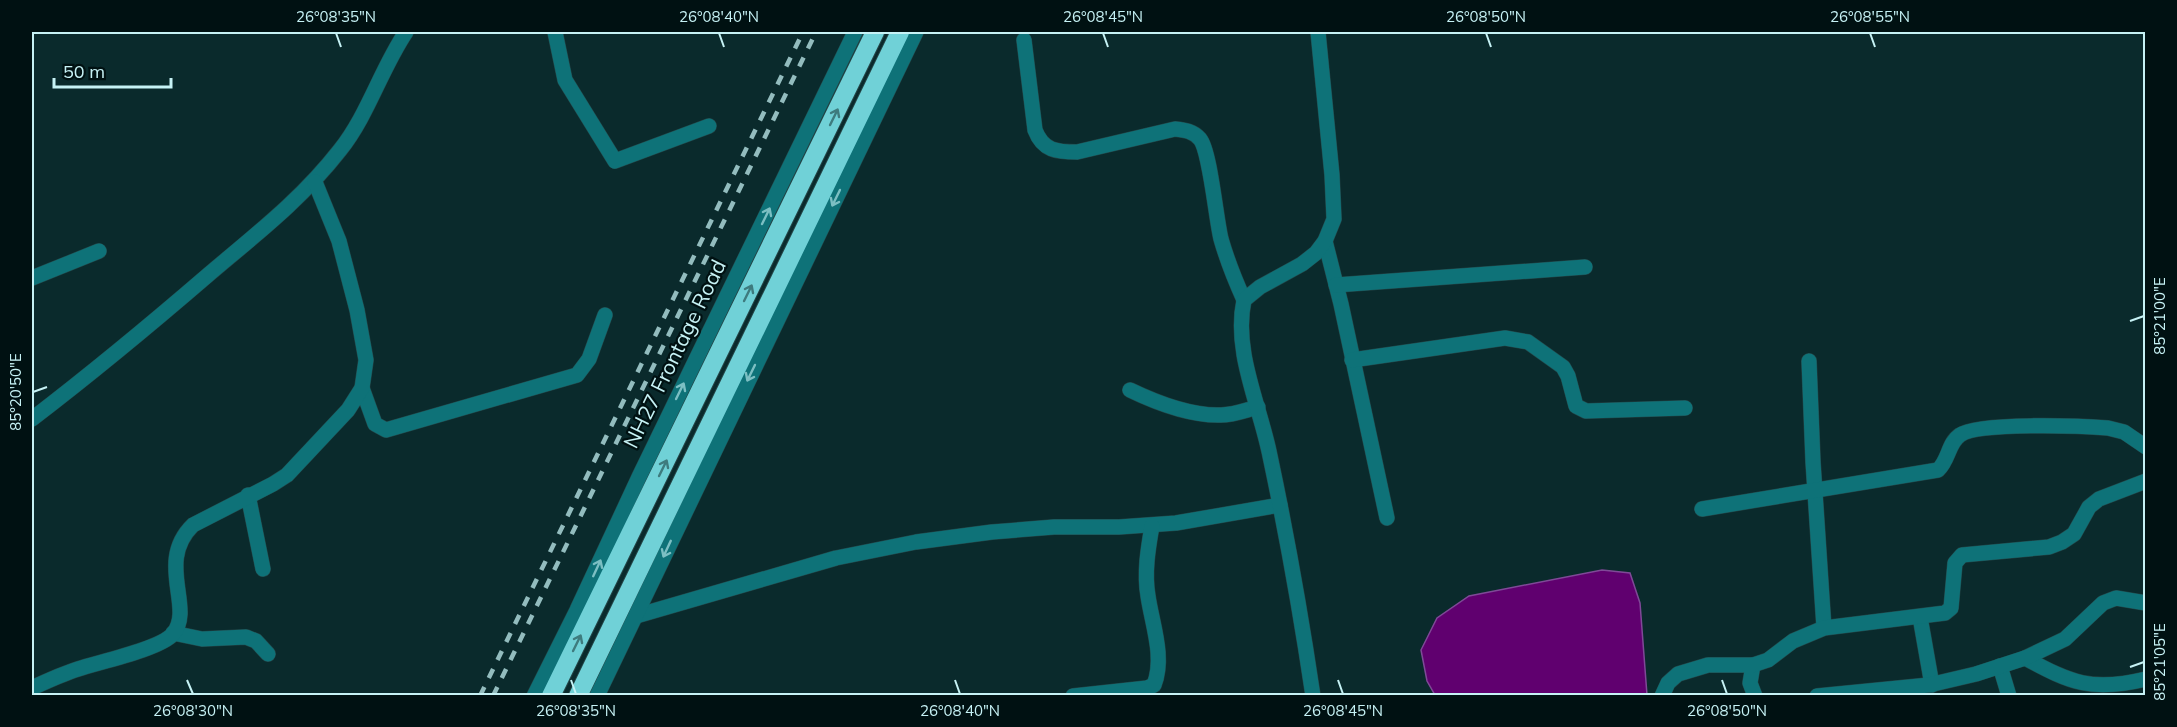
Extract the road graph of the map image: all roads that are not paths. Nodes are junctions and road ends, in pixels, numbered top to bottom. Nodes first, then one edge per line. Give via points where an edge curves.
1 (406, 32) edge
2 (555, 32) edge
3 (855, 32) edge
4 (875, 32) edge
5 (900, 32) edge
6 (916, 32) edge
7 (1318, 32) edge
8 (1024, 40) dead end
9 (709, 126) dead end
10 (315, 182) junction
11 (1325, 241) junction
12 (99, 251) dead end
13 (1585, 267) dead end
14 (32, 278) edge
15 (1336, 285) junction
16 (1244, 300) junction
17 (605, 315) dead end
18 (1352, 360) junction
19 (1809, 361) dead end
20 (362, 388) junction
21 (1130, 390) dead end
22 (1258, 407) junction
23 (1685, 408) dead end
24 (32, 419) edge
25 (2145, 447) edge
26 (2145, 481) edge
27 (1814, 491) junction
28 (248, 495) junction
29 (1280, 505) junction
30 (1702, 509) dead end
31 (1387, 518) dead end
32 (1152, 526) junction
33 (263, 569) dead end
34 (2145, 603) edge
35 (636, 616) junction
36 (1920, 617) junction
37 (1824, 628) junction
38 (173, 633) junction
39 (268, 654) dead end
40 (2025, 658) junction
41 (1753, 665) junction
42 (2000, 666) junction
43 (2145, 679) edge
44 (1932, 685) junction
45 (32, 688) edge
46 (1155, 690) edge
47 (2123, 690) edge
48 (1852, 694) edge
49 (534, 696) edge
50 (551, 696) edge
51 (578, 696) edge
52 (597, 696) edge
53 (1073, 696) edge
54 (1313, 696) edge
55 (1662, 696) edge
56 (1755, 696) edge
57 (1817, 696) edge
58 (2009, 696) edge

1 - 10 street via 358,123
2 - 9 street via 565,81 615,161
49 -> 3 street, NH27 Frontage Road
50 -> 4 highway
5 - 51 highway
6 -> 35 street
7 - 11 street via 1334,198 1334,219
8 - 16 street via 1035,130 1039,141 1050,148 1077,152 1175,129 1188,130 1200,140 1221,238
10 - 20 street via 339,240 357,310 366,360
10 - 24 street via 154,321
11 - 15 street
11 - 16 street via 1302,264
12 - 14 street
13 - 15 street
15 - 18 street
16 - 22 street via 1242,342
17 - 20 street via 589,359 577,375 386,430 375,424
18 - 23 street via 1518,339 1563,367 1576,406 1586,411
18 - 31 street
19 - 27 street
20 - 28 street via 348,410 287,475
21 - 22 street via 1164,404 1209,414 1234,414
22 - 29 street
25 - 27 street via 2124,432 2108,428 1982,429 1960,435 1938,470
26 - 36 street via 2099,499 2089,507 2074,534 2062,542 2049,547 1962,555 1955,563 1951,608 1945,613
27 - 30 street
27 - 37 street
28 - 33 street
28 - 38 street via 183,534 175,567 179,603
29 - 32 street
29 - 54 street
32 - 35 street via 1054,527 908,544 837,558
32 - 46 street via 1146,564 1158,666
34 - 40 street via 2116,598 2103,603 2065,639
35 - 52 street
36 - 37 street
36 - 44 street
37 - 41 street via 1792,641 1768,660
38 - 39 street via 202,639 246,637
38 - 45 street via 145,648
40 - 42 street
40 - 47 street via 2060,677
41 - 55 street via 1708,665 1678,674
41 - 56 street via 1750,683
42 - 44 street
42 - 58 street
43 - 47 street
44 - 48 street
46 - 53 street
48 - 57 street

